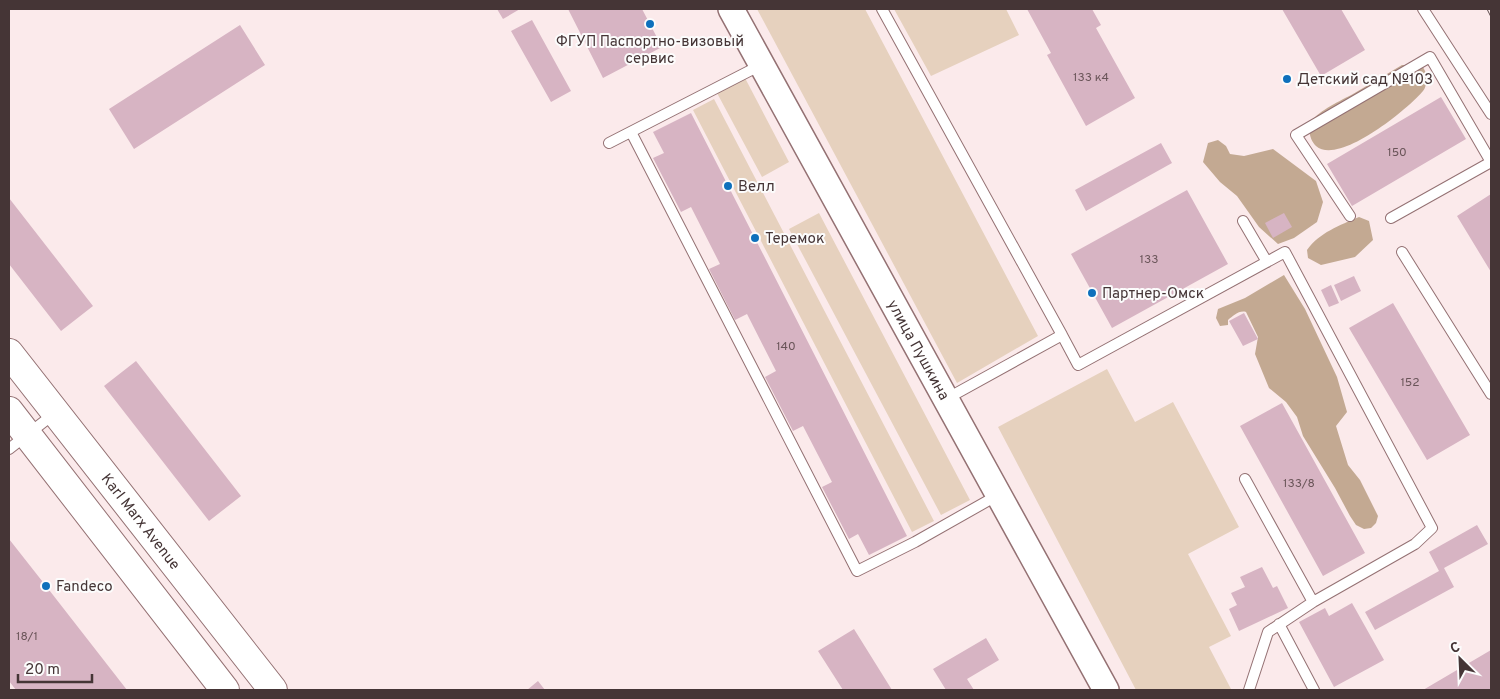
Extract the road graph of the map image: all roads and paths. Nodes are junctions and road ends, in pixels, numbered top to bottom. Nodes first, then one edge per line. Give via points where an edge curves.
1 (731, 9) edge
2 (882, 9) edge
3 (1423, 9) edge
4 (762, 65) junction
5 (1491, 114) edge
6 (631, 132) junction
7 (609, 143) dead end
8 (1491, 162) edge
9 (1350, 216) dead end
10 (1391, 218) dead end
11 (1244, 221) dead end
12 (1402, 252) dead end
13 (1267, 262) junction
14 (1062, 335) junction
15 (9, 353) edge
16 (1491, 394) edge
17 (946, 399) junction
18 (9, 410) edge
19 (55, 412) junction
20 (18, 442) edge
21 (1245, 479) dead end
22 (998, 495) junction
23 (1313, 602) junction
24 (1279, 624) junction
25 (225, 690) edge
26 (273, 690) edge
27 (1106, 690) edge
28 (1249, 690) edge
29 (1314, 690) edge

1 - 4 street, улица Пушкина
2 - 14 lane
3 - 5 lane
4 - 6 lane
4 - 17 street, улица Пушкина
6 - 7 lane
6 - 22 lane via 857,571
8 - 9 lane via 1430,57 1296,135
8 - 10 lane
11 - 13 lane
12 - 16 lane
13 - 14 lane via 1078,365
13 - 23 lane via 1285,252 1432,528 1415,544
14 - 17 lane
15 - 19 main road, Karl Marx Avenue
17 - 22 street, улица Пушкина
18 - 20 main road
19 - 20 lane
19 - 26 main road, Karl Marx Avenue
20 - 25 main road
21 - 23 lane
22 - 27 street, улица Пушкина
23 - 24 lane
24 - 28 lane via 1268,632
24 - 29 lane

